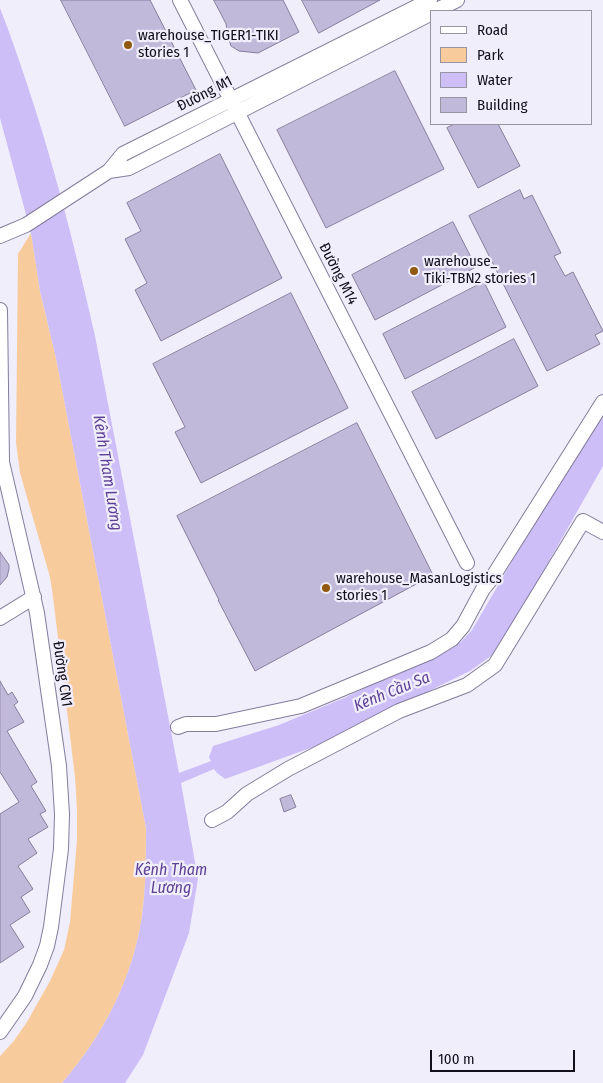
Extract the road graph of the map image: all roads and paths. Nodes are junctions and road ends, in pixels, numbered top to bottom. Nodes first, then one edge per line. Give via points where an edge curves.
1 (180, 0) edge
2 (430, 0) edge
3 (456, 0) edge
4 (437, 10) edge
5 (430, 14) edge
6 (231, 100) junction
7 (237, 112) junction
8 (109, 171) junction
9 (0, 236) edge
10 (0, 310) edge
11 (603, 402) edge
12 (603, 532) edge
13 (468, 563) dead end
14 (34, 597) junction
15 (0, 618) edge
16 (178, 727) dead end
17 (212, 820) dead end
18 (0, 1032) edge

1 - 6 street, Đường M14
2 - 6 street, Đường M1
3 - 4 street, Đường M1
5 - 7 street, Đường M1
6 - 7 street, Đường M14
6 - 8 street, Đường M1 via 123,154
7 - 8 street, Đường M1 via 129,168
7 - 13 street, Đường M14
8 - 9 street, Đường M1 via 26,225
10 - 14 street, Đường CN1 via 2,462
11 - 16 street via 452,639 431,652 301,706 216,724
12 - 17 street via 583,521 495,665 467,685 399,711 280,774
14 - 15 street
14 - 18 street, Đường CN1 via 59,766 61,849 44,955 19,1006

